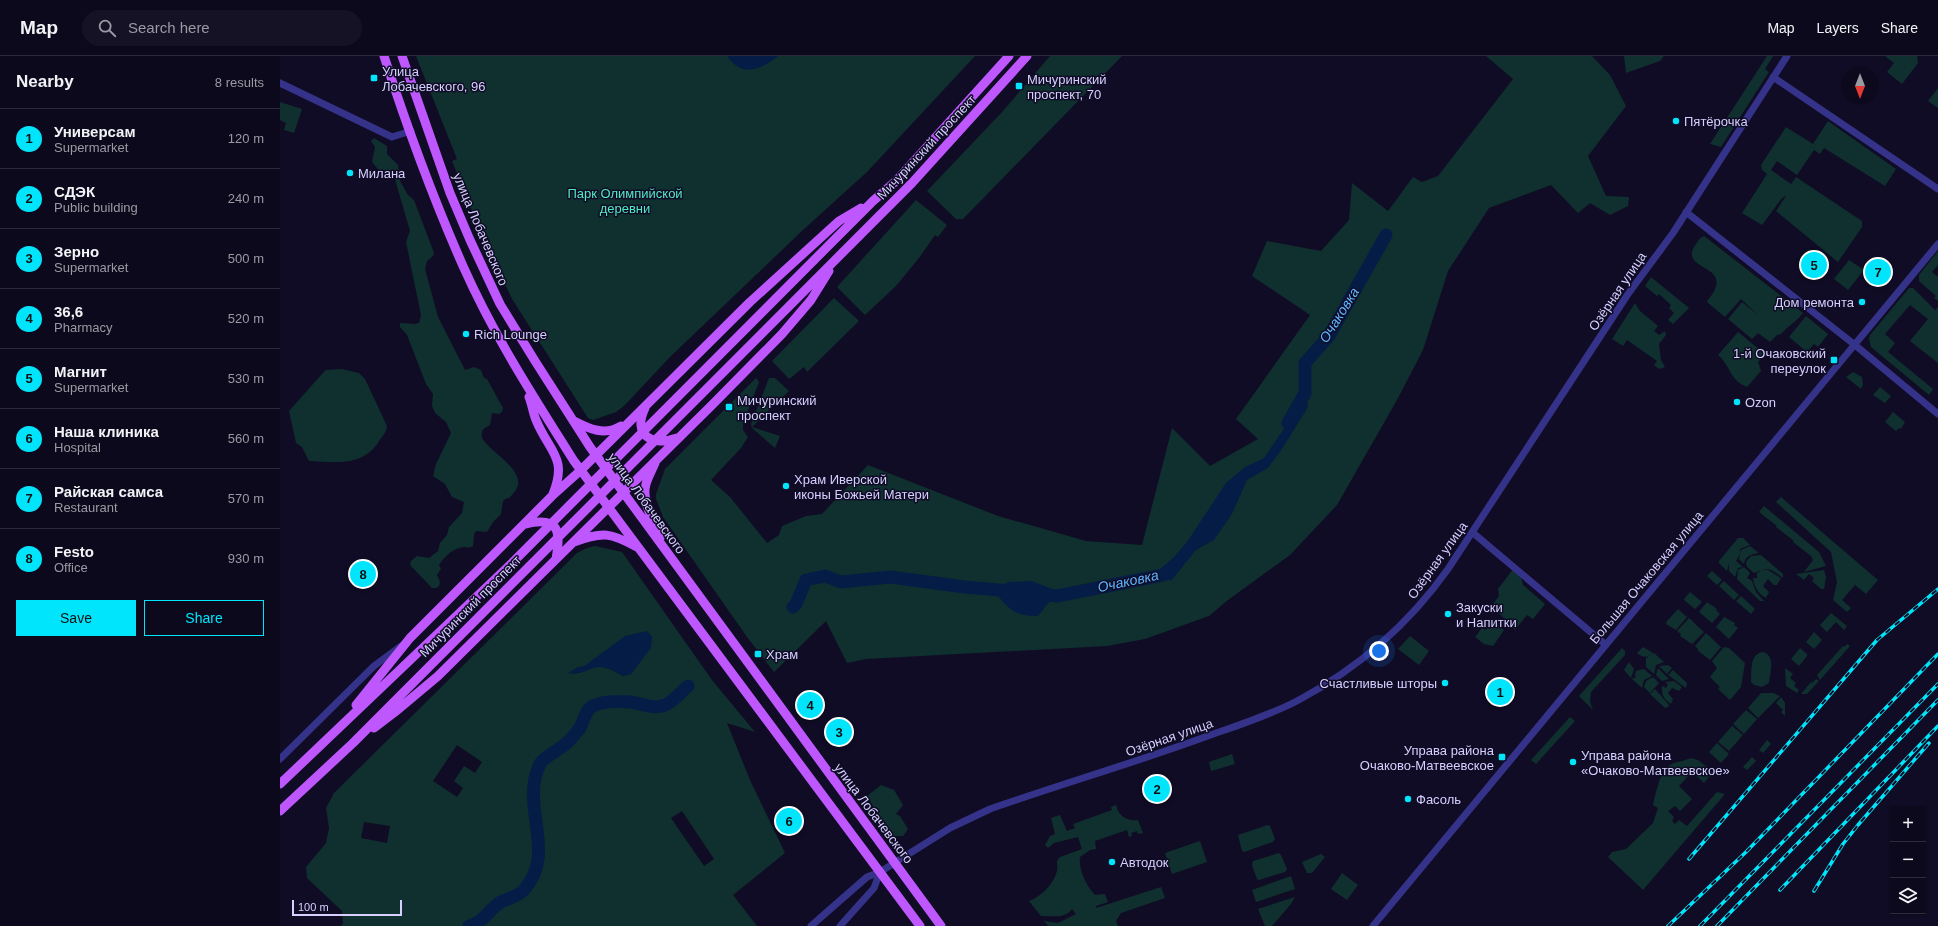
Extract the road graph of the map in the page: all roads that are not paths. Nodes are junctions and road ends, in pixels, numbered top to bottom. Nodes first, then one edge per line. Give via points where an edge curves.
1 (384, 56) edge
2 (402, 56) edge
3 (1009, 56) edge
4 (1028, 56) edge
5 (1787, 56) edge
6 (1773, 77) junction
7 (280, 83) edge
8 (411, 131) junction
9 (1938, 189) edge
10 (873, 201) junction
11 (1686, 212) junction
12 (1938, 244) edge
13 (836, 259) junction
14 (1855, 345) junction
15 (526, 386) junction
16 (646, 404) junction
17 (1938, 414) edge
18 (633, 417) junction
19 (574, 421) junction
20 (678, 437) junction
21 (596, 455) junction
22 (656, 460) junction
23 (581, 470) junction
24 (623, 493) junction
25 (552, 496) junction
26 (609, 506) junction
27 (525, 524) junction
28 (1472, 532) junction
29 (571, 543) junction
30 (642, 550) junction
31 (665, 550) junction
32 (556, 559) junction
33 (410, 638) junction
34 (1606, 645) junction
35 (343, 722) junction
36 (353, 743) junction
37 (280, 759) edge
38 (280, 784) edge
39 (280, 812) edge
40 (894, 862) junction
41 (880, 872) junction
42 (811, 926) edge
43 (840, 926) edge
44 (920, 926) edge
45 (941, 926) edge
46 (1373, 926) edge

1 - 8 main road
2 - 19 main road, улица Лобачевского via 450,193 481,265 500,304
3 - 10 main road, Мичуринский проспект via 896,181
4 - 13 main road, Мичуринский проспект via 912,183
5 - 6 street, Озёрная улица
6 - 9 street
6 - 11 street, Озёрная улица
7 - 8 street via 392,137
8 - 15 main road via 463,267
10 - 16 main road via 833,226 750,302
10 - 35 main road, Мичуринский проспект via 512,563
11 - 14 street
11 - 28 street, Озёрная улица via 1628,294
12 - 14 street, Большая Очаковская улица
13 - 20 main road via 807,306
13 - 36 main road, Мичуринский проспект
14 - 17 street
14 - 34 street, Большая Очаковская улица
15 - 23 main road
15 - 25 main road via 536,421 557,458 560,473
16 - 18 main road
16 - 20 main road via 641,422 646,436 661,442
18 - 19 main road via 614,430 606,431 588,428
18 - 21 main road
19 - 21 main road, улица Лобачевского
20 - 22 main road
21 - 23 main road
21 - 24 main road, улица Лобачевского
22 - 24 main road
22 - 31 main road via 646,484 646,494 651,515
23 - 25 main road
23 - 26 main road
24 - 26 main road
24 - 31 main road, улица Лобачевского
25 - 27 main road
26 - 29 main road
26 - 30 main road
27 - 32 main road via 546,522 554,527 559,536
27 - 33 main road
28 - 34 street
28 - 40 street, Озёрная улица via 1435,588 1406,620 1363,659 1311,693 1245,723 979,813
29 - 30 main road via 602,534 618,536
29 - 32 main road
30 - 41 main road
31 - 40 main road, улица Лобачевского
32 - 36 main road via 438,676
33 - 35 main road
33 - 37 street via 374,666
34 - 46 street, Большая Очаковская улица
35 - 38 main road, Мичуринский проспект
36 - 39 main road, Мичуринский проспект
40 - 41 street, Озёрная улица
40 - 45 main road, улица Лобачевского
41 - 42 street, Озёрная улица via 867,877
41 - 43 street via 874,888
41 - 44 main road

